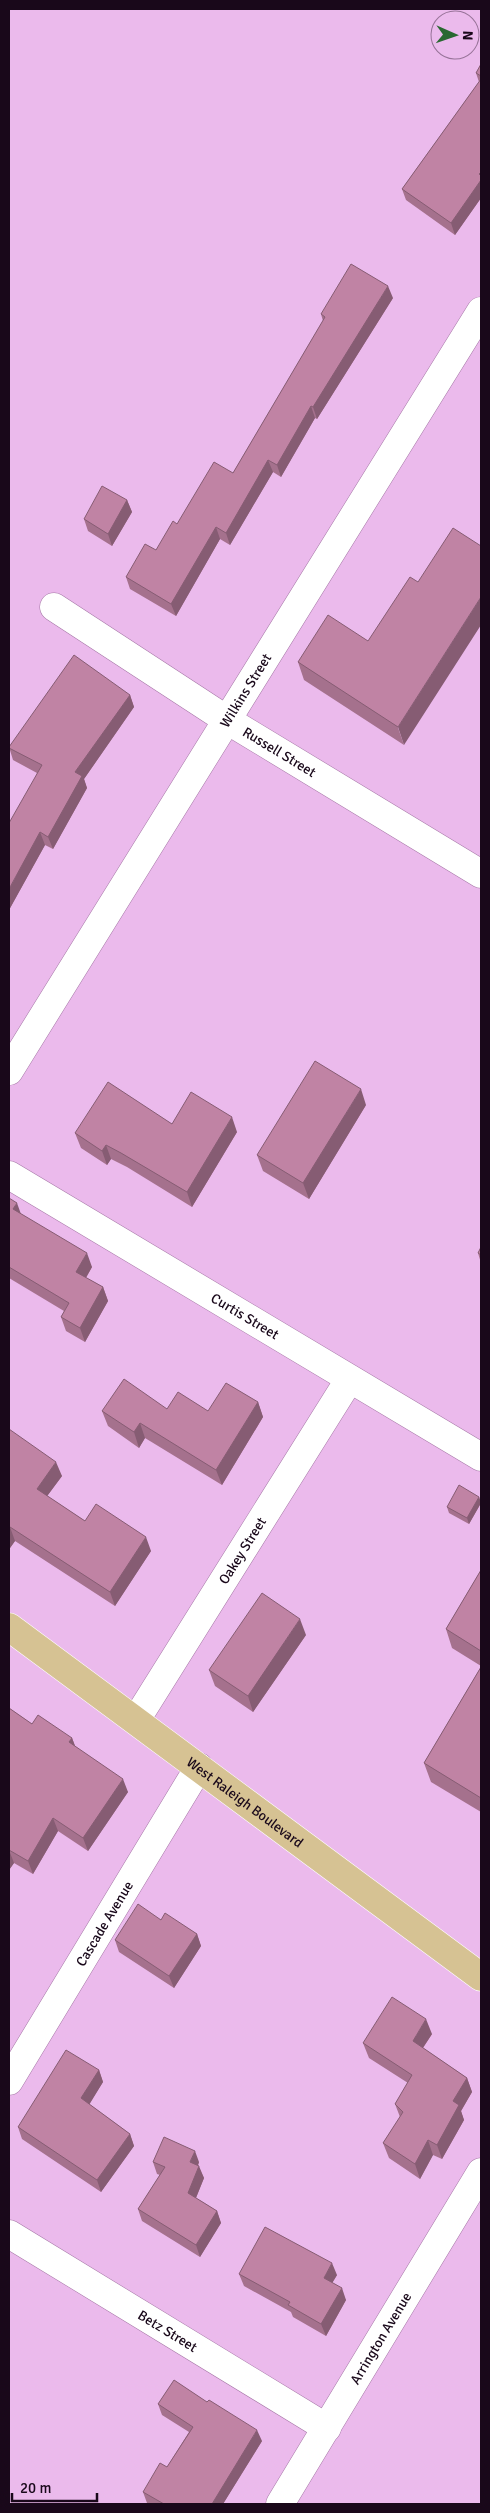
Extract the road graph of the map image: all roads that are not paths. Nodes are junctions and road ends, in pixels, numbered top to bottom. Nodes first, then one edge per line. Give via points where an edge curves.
1 (481, 312) edge
2 (54, 607) dead end
3 (228, 720) junction
4 (481, 874) edge
5 (9, 1071) edge
6 (9, 1174) edge
7 (349, 1380) junction
8 (481, 1458) edge
9 (9, 1627) edge
10 (136, 1720) junction
11 (198, 1766) junction
12 (481, 1976) edge
13 (9, 2081) edge
14 (481, 2172) edge
15 (9, 2234) edge
16 (327, 2428) junction
17 (280, 2504) edge

1 - 3 street, Wilkins Street
2 - 3 street, Russell Street
3 - 4 street, Russell Street
3 - 5 street, Wilkins Street
6 - 7 street, Curtis Street
7 - 8 street, Curtis Street
7 - 10 street, Oakey Street
9 - 10 main road, West Raleigh Boulevard
10 - 11 main road, West Raleigh Boulevard
11 - 12 main road, West Raleigh Boulevard
11 - 13 street, Cascade Avenue
14 - 16 street, Arrington Avenue
15 - 16 street, Betz Street
16 - 17 street, Arrington Avenue

